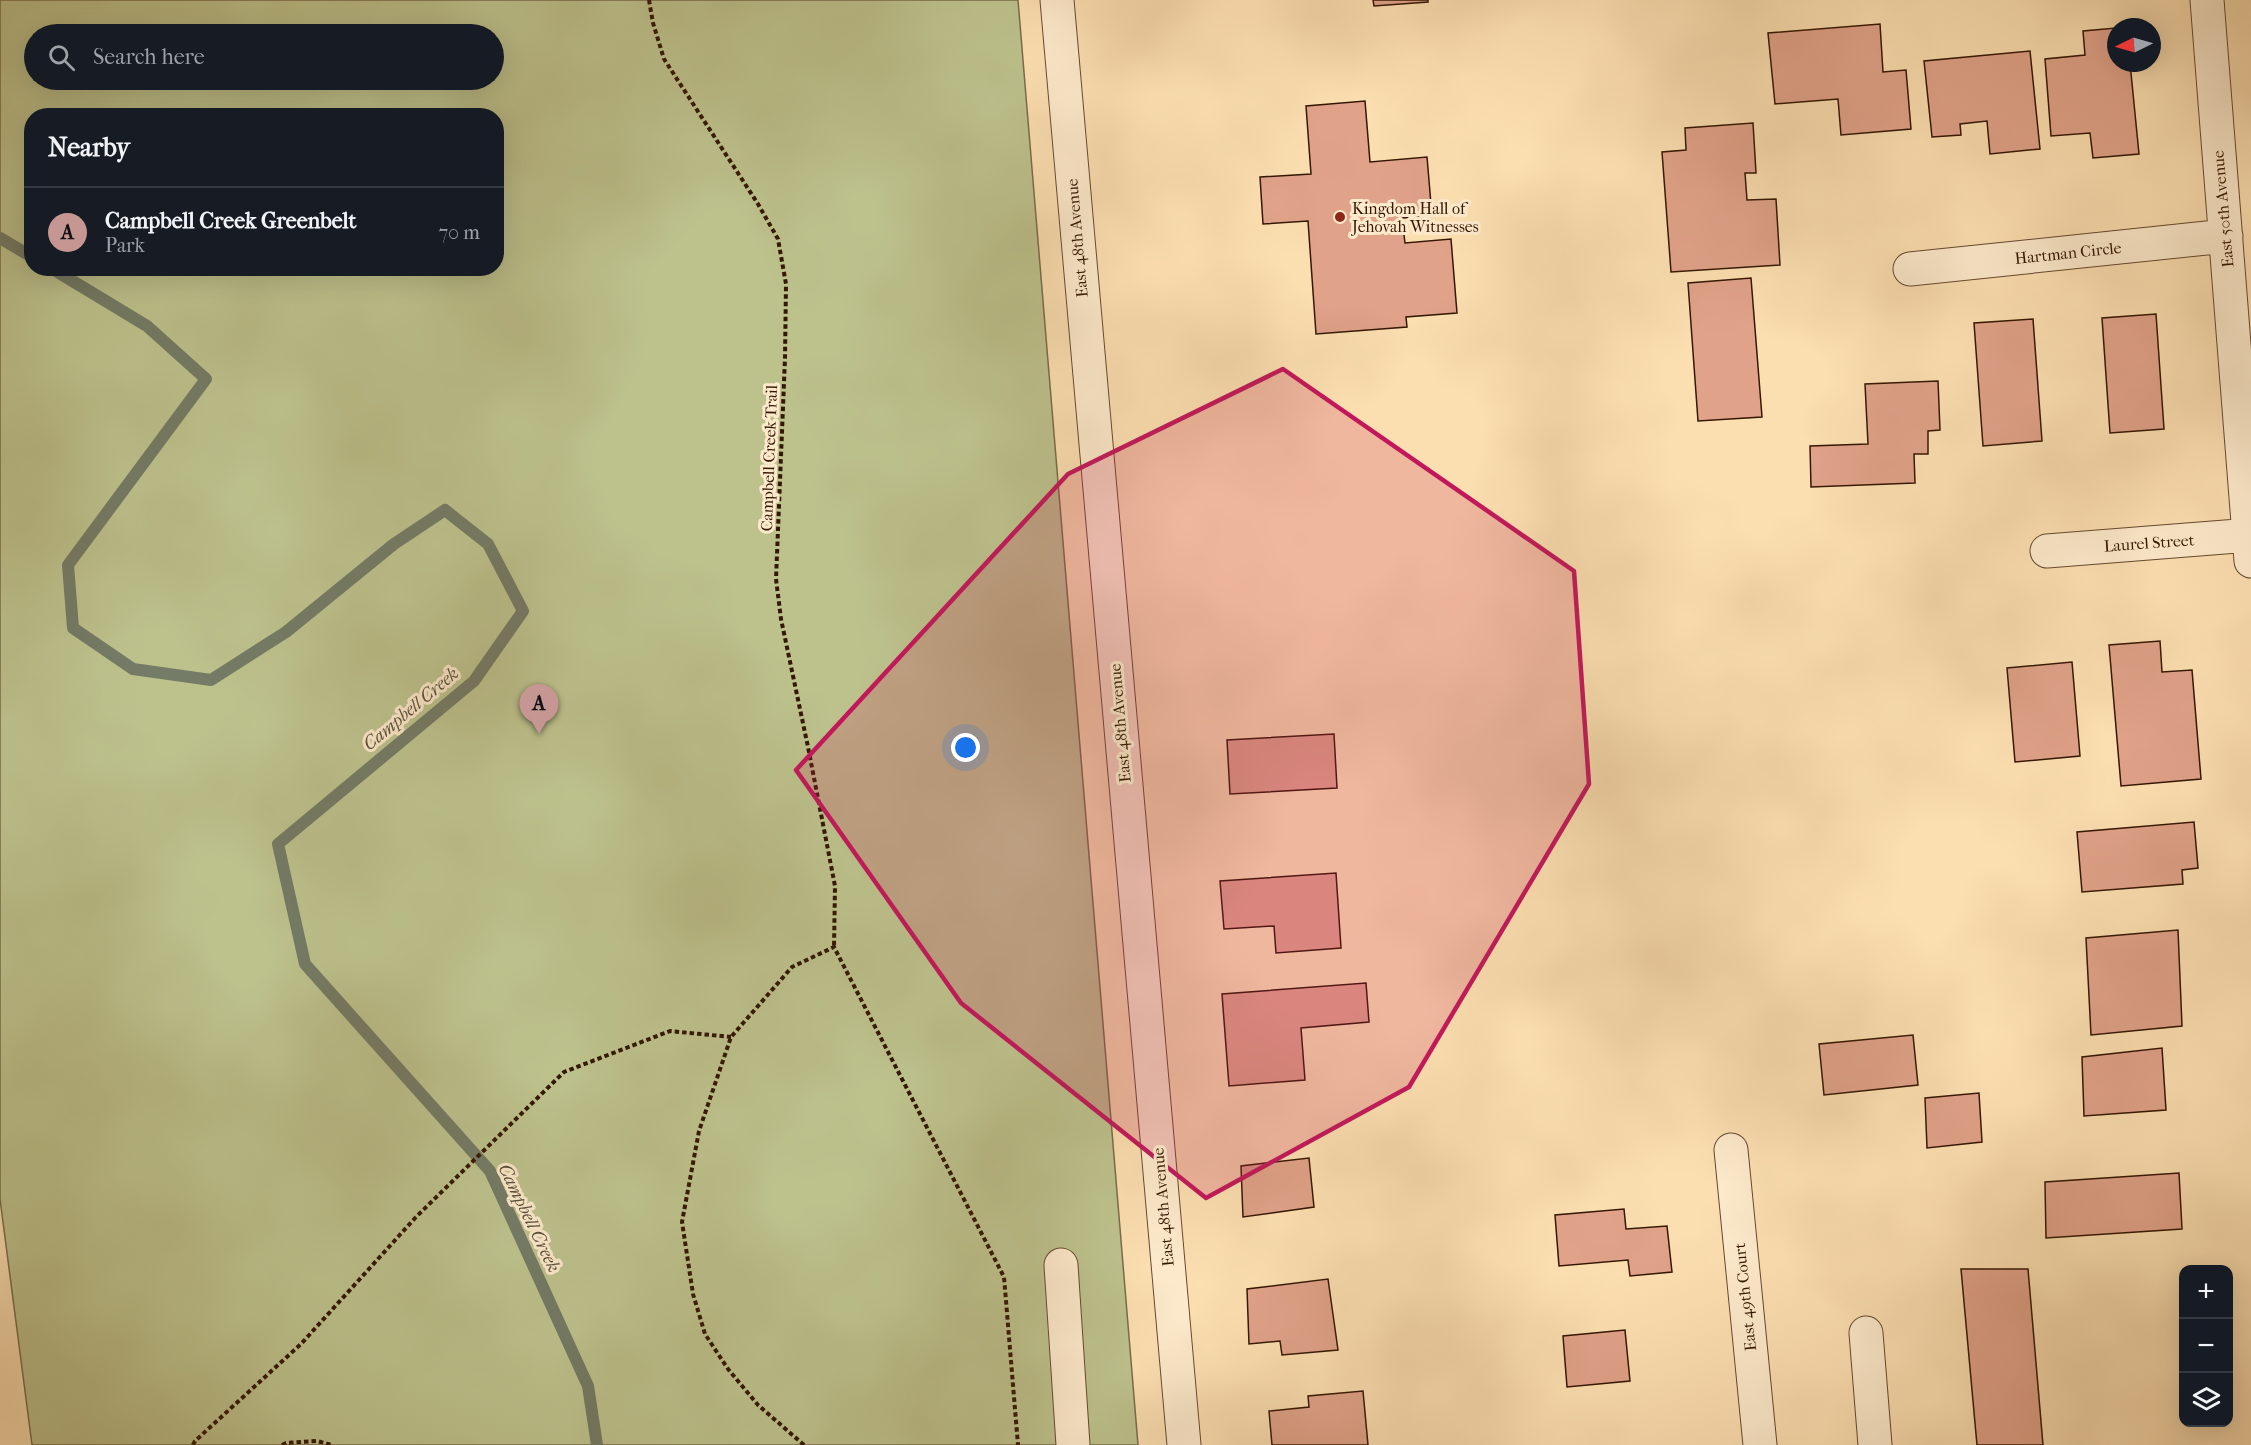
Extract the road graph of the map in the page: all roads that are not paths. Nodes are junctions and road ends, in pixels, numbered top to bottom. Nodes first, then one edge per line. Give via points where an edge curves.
1 (1058, 0) edge
2 (2207, 0) edge
3 (2226, 236) junction
4 (1910, 270) dead end
5 (2250, 544) edge
6 (2047, 550) dead end
7 (1731, 1150) dead end
8 (1061, 1265) dead end
9 (1866, 1334) dead end
10 (1073, 1445) edge
11 (1184, 1445) edge
12 (1760, 1445) edge
13 (1875, 1445) edge

1 - 11 street, East 48th Avenue
2 - 3 street, East 50th Avenue
3 - 4 street, Hartman Circle
3 - 5 street, East 50th Avenue
5 - 6 street, Laurel Street
7 - 12 street, East 49th Court
8 - 10 street
9 - 13 street

